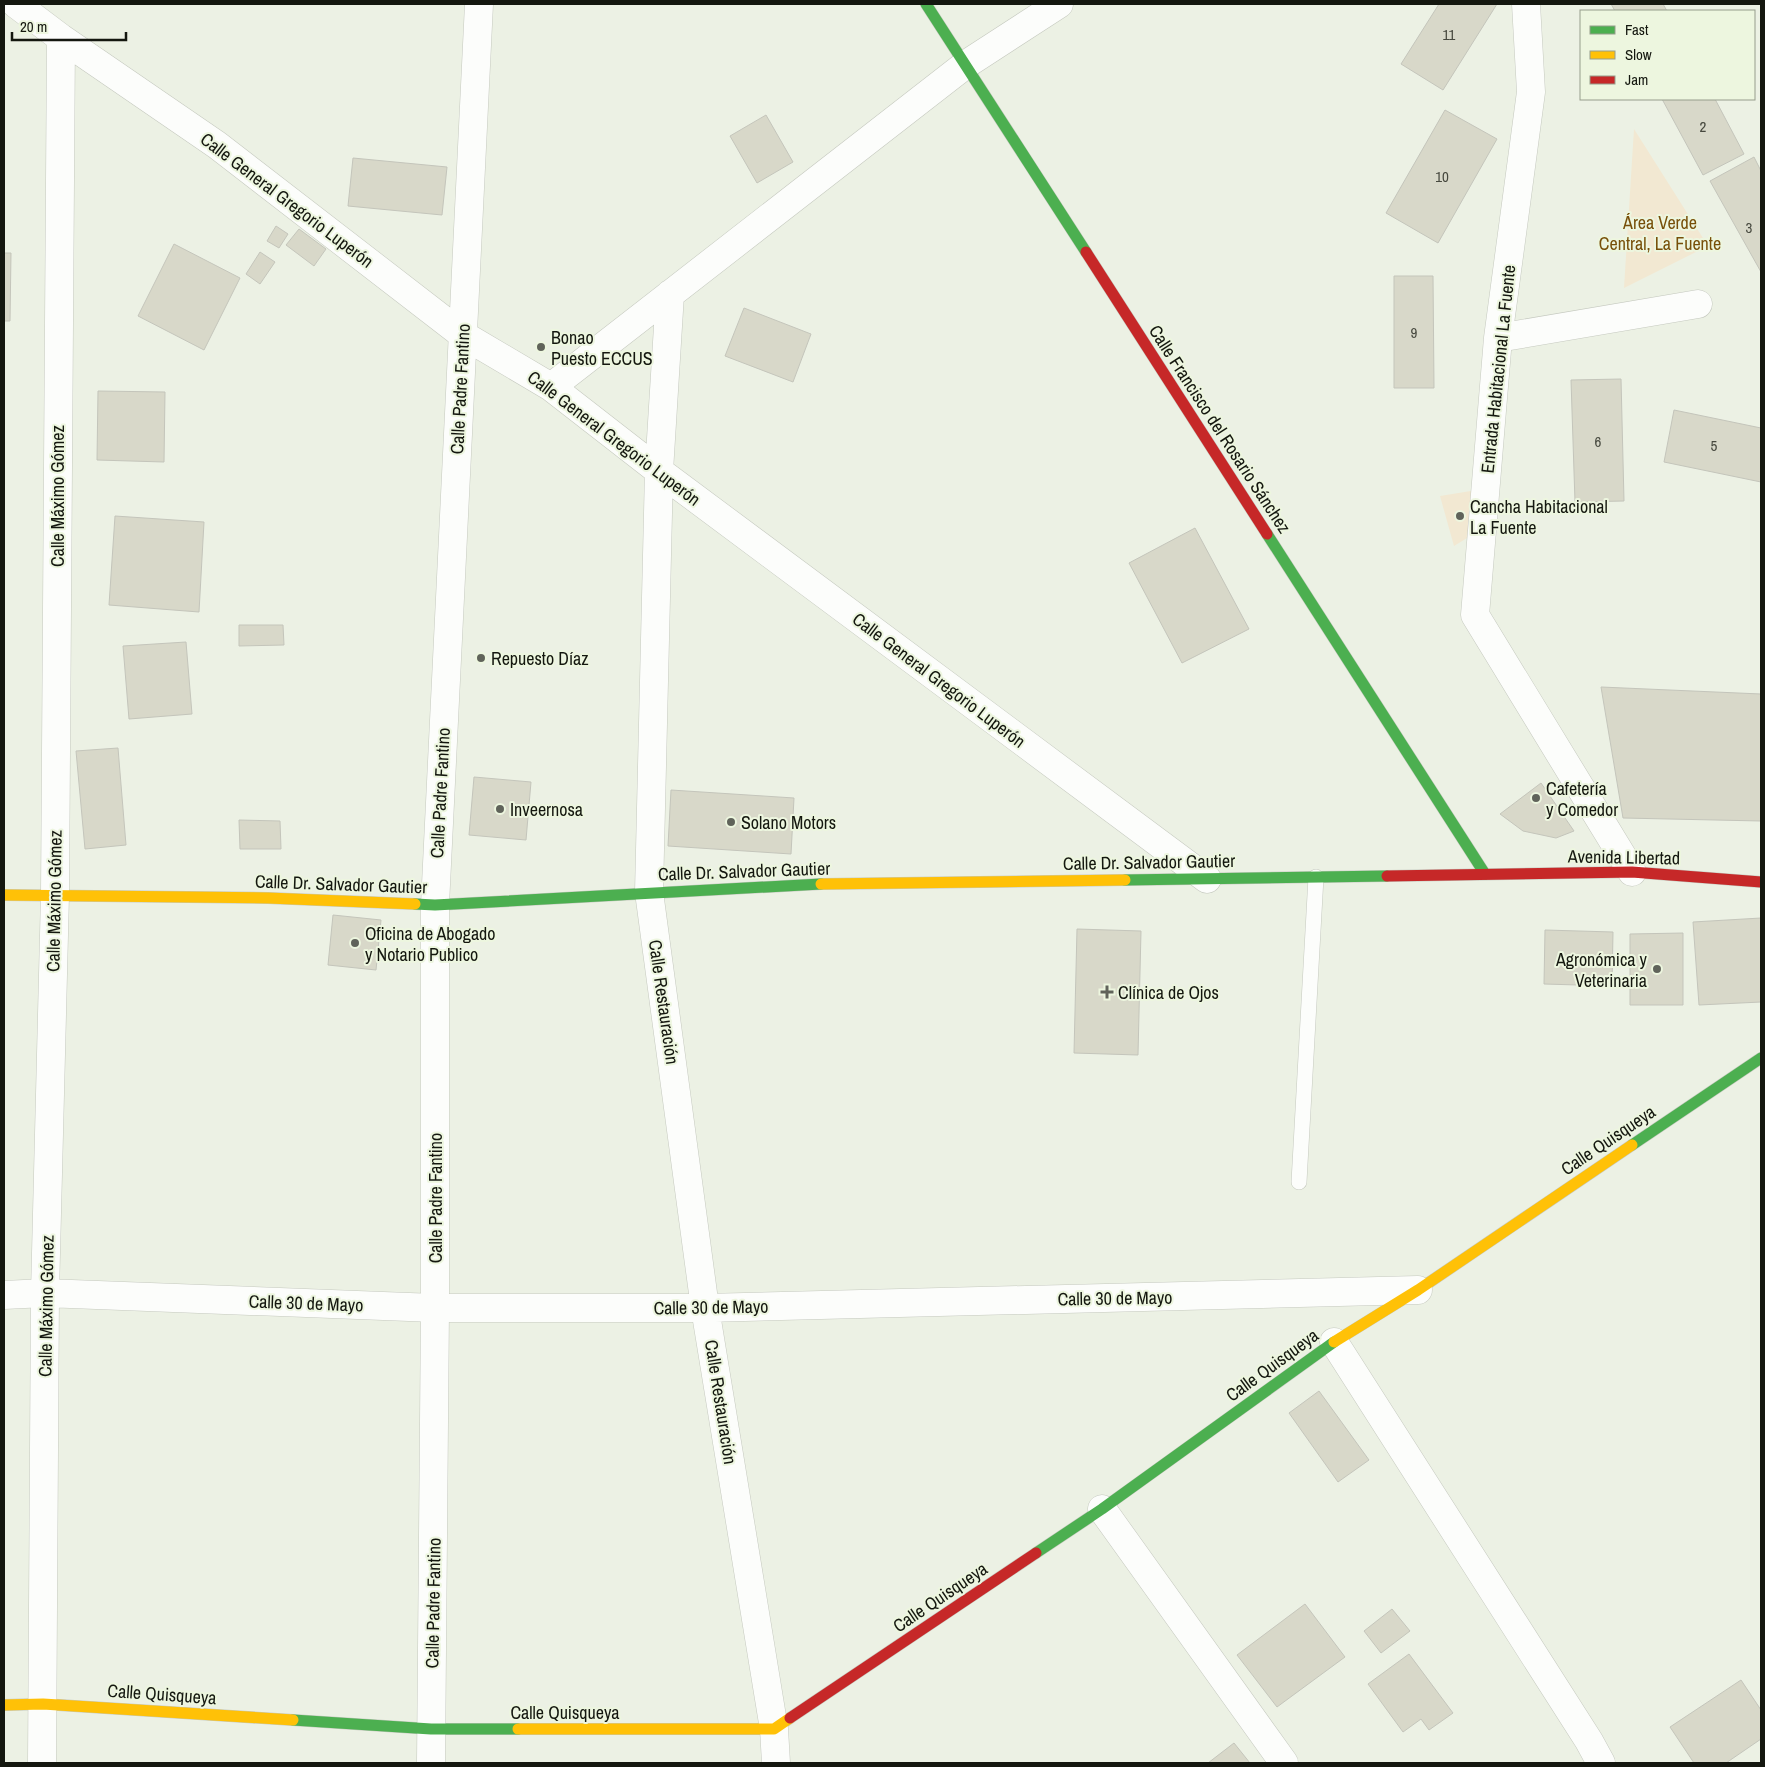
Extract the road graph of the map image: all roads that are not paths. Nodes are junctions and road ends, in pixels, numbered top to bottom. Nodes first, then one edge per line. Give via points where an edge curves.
1 (16, 4) edge
2 (479, 4) edge
3 (926, 4) edge
4 (1059, 4) edge
5 (1526, 4) edge
6 (61, 38) junction
7 (965, 65) junction
8 (670, 294) junction
9 (1698, 304) dead end
10 (463, 335) junction
11 (1498, 338) junction
12 (551, 386) junction
13 (659, 472) junction
14 (1632, 872) junction
15 (1485, 874) junction
16 (1316, 877) junction
17 (1207, 879) junction
18 (1761, 882) edge
19 (649, 892) junction
20 (4, 895) edge
21 (55, 895) junction
22 (435, 905) junction
23 (1761, 1058) edge
24 (1299, 1182) dead end
25 (1418, 1290) junction
26 (45, 1293) junction
27 (4, 1295) edge
28 (435, 1308) junction
29 (705, 1308) junction
30 (1334, 1342) junction
31 (1102, 1509) junction
32 (43, 1704) junction
33 (4, 1705) edge
34 (774, 1729) junction
35 (432, 1730) junction
36 (42, 1763) edge
37 (431, 1763) edge
38 (776, 1763) edge
39 (1284, 1763) edge
40 (1601, 1763) edge

1 - 6 street, Calle General Gregorio Luperón
2 - 10 street, Calle Padre Fantino
3 - 7 street, Calle Francisco del Rosario Sánchez
4 - 7 street
5 - 11 street, Entrada Habitacional La Fuente via 1531,92
6 - 10 street, Calle General Gregorio Luperón via 217,144
6 - 21 street, Calle Máximo Gómez
7 - 8 street
7 - 15 street, Calle Francisco del Rosario Sánchez
8 - 12 street
8 - 13 street, Calle Restauración
9 - 11 street
10 - 12 street, Calle General Gregorio Luperón
10 - 22 street, Calle Padre Fantino
11 - 14 street, Entrada Habitacional La Fuente via 1475,615
12 - 13 street, Calle General Gregorio Luperón
13 - 17 street, Calle General Gregorio Luperón
13 - 19 street, Calle Restauración
14 - 15 street, Avenida Libertad
14 - 18 street, Avenida Libertad
15 - 16 street, Calle Dr. Salvador Gautier
16 - 17 street, Calle Dr. Salvador Gautier
16 - 24 lane
17 - 19 street, Calle Dr. Salvador Gautier via 822,884
19 - 22 street, Calle Dr. Salvador Gautier
19 - 29 street, Calle Restauración
20 - 21 street, Calle Dr. Salvador Gautier
21 - 22 street, Calle Dr. Salvador Gautier via 268,898
21 - 26 street, Calle Máximo Gómez
22 - 28 street, Calle Padre Fantino
23 - 25 street, Calle Quisqueya
25 - 29 street, Calle 30 de Mayo
25 - 30 street, Calle Quisqueya
26 - 27 street, Calle 30 de Mayo
26 - 28 street, Calle 30 de Mayo
26 - 32 street, Calle Máximo Gómez
28 - 29 street, Calle 30 de Mayo
28 - 35 street, Calle Padre Fantino
29 - 34 street, Calle Restauración
30 - 31 street, Calle Quisqueya
30 - 40 street
31 - 34 street, Calle Quisqueya
31 - 39 street
32 - 33 street, Calle Quisqueya
32 - 35 street, Calle Quisqueya
32 - 36 street, Calle Máximo Gómez
34 - 35 street, Calle Quisqueya
34 - 38 street, Calle Restauración
35 - 37 street, Calle Padre Fantino

